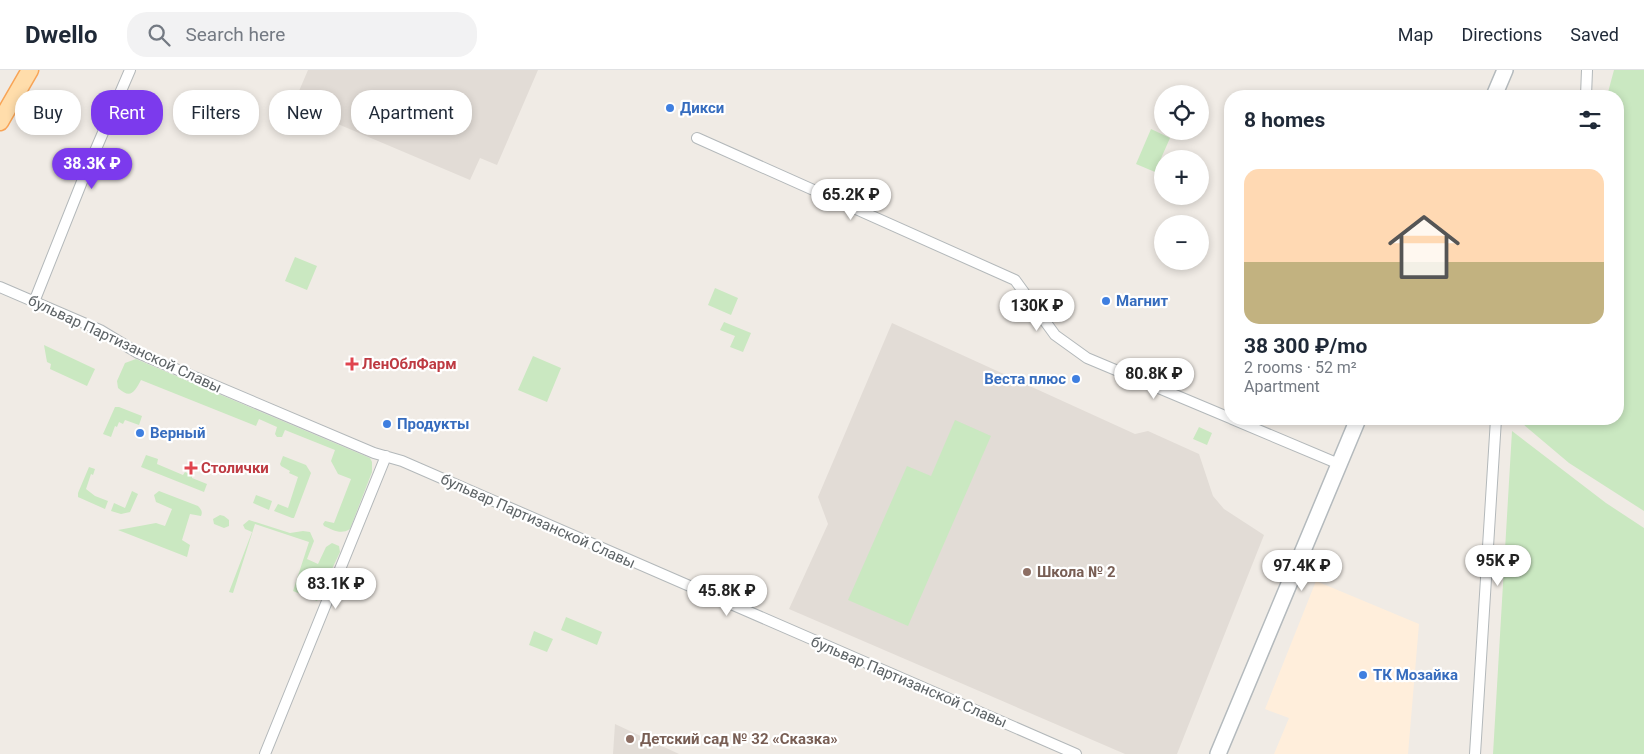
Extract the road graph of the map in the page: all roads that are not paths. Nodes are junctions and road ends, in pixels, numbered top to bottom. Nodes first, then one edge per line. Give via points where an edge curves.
1 (30, 70) edge
2 (130, 70) edge
3 (1505, 70) edge
4 (1587, 70) edge
5 (1497, 90) edge
6 (1586, 90) edge
7 (0, 122) edge
8 (697, 138) dead end
9 (0, 287) edge
10 (34, 302) junction
11 (1224, 415) edge
12 (1248, 425) edge
13 (1356, 425) edge
14 (1496, 425) edge
15 (386, 456) junction
16 (1340, 464) junction
17 (264, 754) edge
18 (1076, 754) edge
19 (1218, 754) edge
20 (1474, 754) edge

1 - 7 main road
2 - 10 street
3 - 5 street
4 - 6 street
8 - 11 street via 1015,280 1055,335 1087,358
9 - 10 street, бульвар Партизанской Славы
10 - 15 street, бульвар Партизанской Славы via 100,330 138,353
12 - 16 street
13 - 16 street
14 - 20 street
15 - 17 street
15 - 18 street, бульвар Партизанской Славы
16 - 19 street

